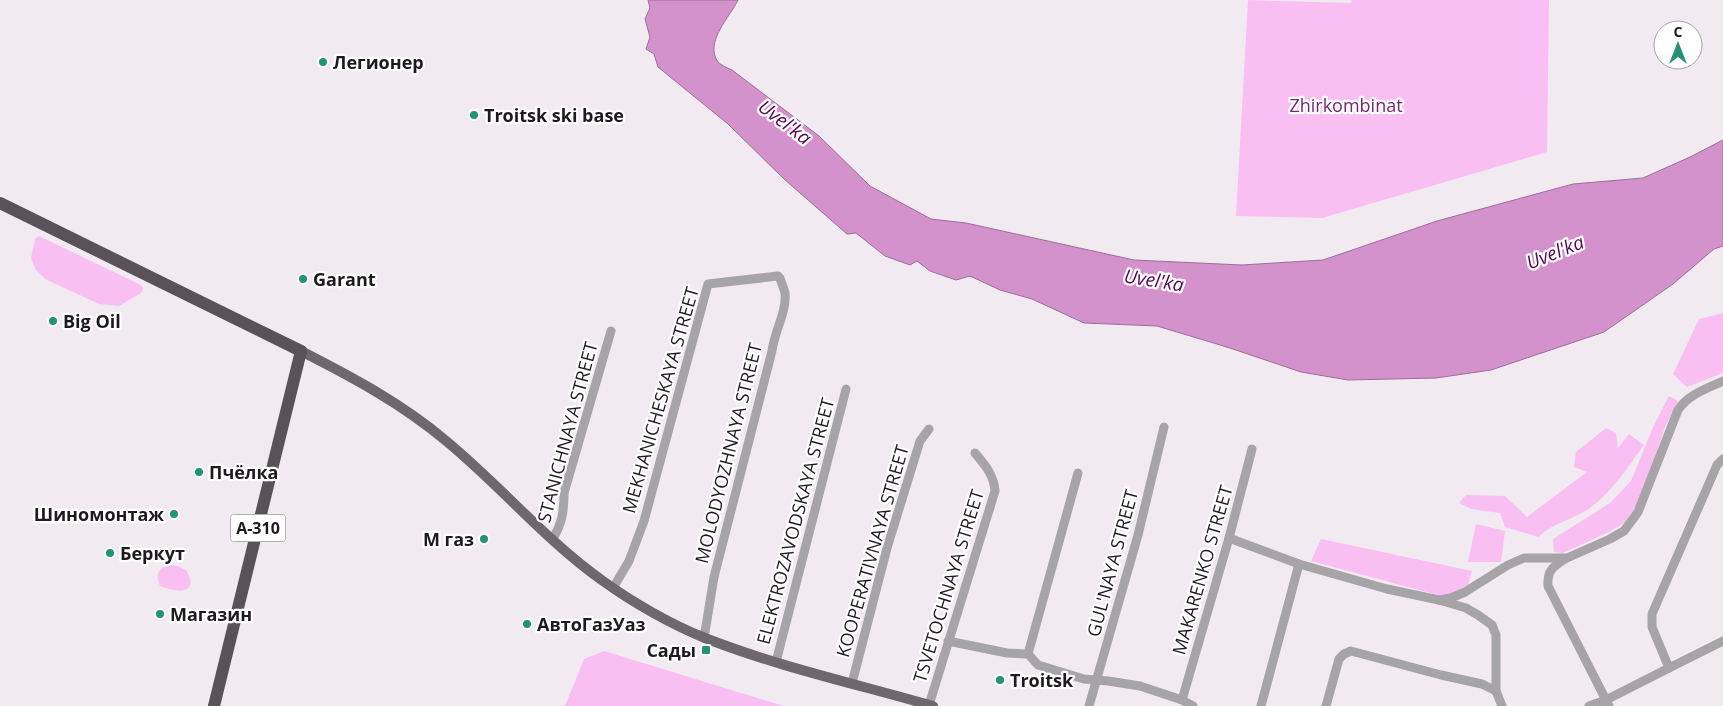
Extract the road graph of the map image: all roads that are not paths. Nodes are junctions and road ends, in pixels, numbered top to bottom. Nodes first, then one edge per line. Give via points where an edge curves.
1 (0, 203) edge
2 (779, 277) joint
3 (611, 331) dead end
4 (301, 351) junction
5 (1723, 381) edge
6 (846, 389) dead end
7 (1164, 427) dead end
8 (929, 429) dead end
9 (1252, 449) dead end
10 (975, 453) dead end
11 (1723, 459) edge
12 (1078, 472) dead end
13 (1229, 538) junction
14 (552, 540) junction
15 (1567, 558) junction
16 (1299, 564) junction
17 (613, 588) junction
18 (1440, 600) junction
19 (704, 638) junction
20 (1723, 641) edge
21 (948, 642) junction
22 (1028, 654) junction
23 (776, 662) junction
24 (1669, 668) junction
25 (1097, 680) junction
26 (852, 683) junction
27 (1496, 691) junction
28 (1182, 700) junction
29 (1608, 703) edge
30 (931, 705) edge
31 (214, 706) edge
32 (1089, 706) edge
33 (1193, 706) edge
34 (1262, 706) edge
35 (1326, 706) edge
36 (1502, 706) edge
37 (1589, 706) edge

1 - 4 highway
2 - 17 street, MEKHANICHESKAYA STREET via 708,284 644,521 629,561
2 - 19 street, MOLODYOZHNAYA STREET via 785,293 783,309 714,577
3 - 14 street, STANICHNAYA STREET via 564,494 564,513
4 - 14 main road via 377,391 423,422 477,468
4 - 31 highway, А-310
5 - 15 street via 1692,395 1678,410 1638,512 1628,526 1610,540
6 - 23 street, ELEKTROZAVODSKAYA STREET
7 - 25 street, GUL'NAYA STREET via 1138,535
8 - 26 street, KOOPERATIVNAYA STREET via 920,441 887,548
9 - 13 street, MAKARENKO STREET
10 - 21 street, TSVETOCHNAYA STREET via 987,468 995,491
11 - 24 street via 1652,614 1652,627
12 - 22 street
13 - 16 street
13 - 28 street, MAKARENKO STREET
14 - 17 main road
15 - 18 street via 1524,558 1508,564 1465,592
15 - 29 street via 1551,570 1548,586
16 - 18 street
16 - 34 street
17 - 19 main road
18 - 27 street via 1466,608 1492,626 1496,635
19 - 23 main road
20 - 24 street
21 - 22 street
21 - 30 street, TSVETOCHNAYA STREET
22 - 25 street via 1038,665
23 - 26 main road
24 - 29 street
25 - 28 street via 1140,686
25 - 32 street, GUL'NAYA STREET
26 - 30 main road
27 - 35 street via 1482,684 1351,651 1339,659
27 - 36 street
28 - 33 street
29 - 37 street

